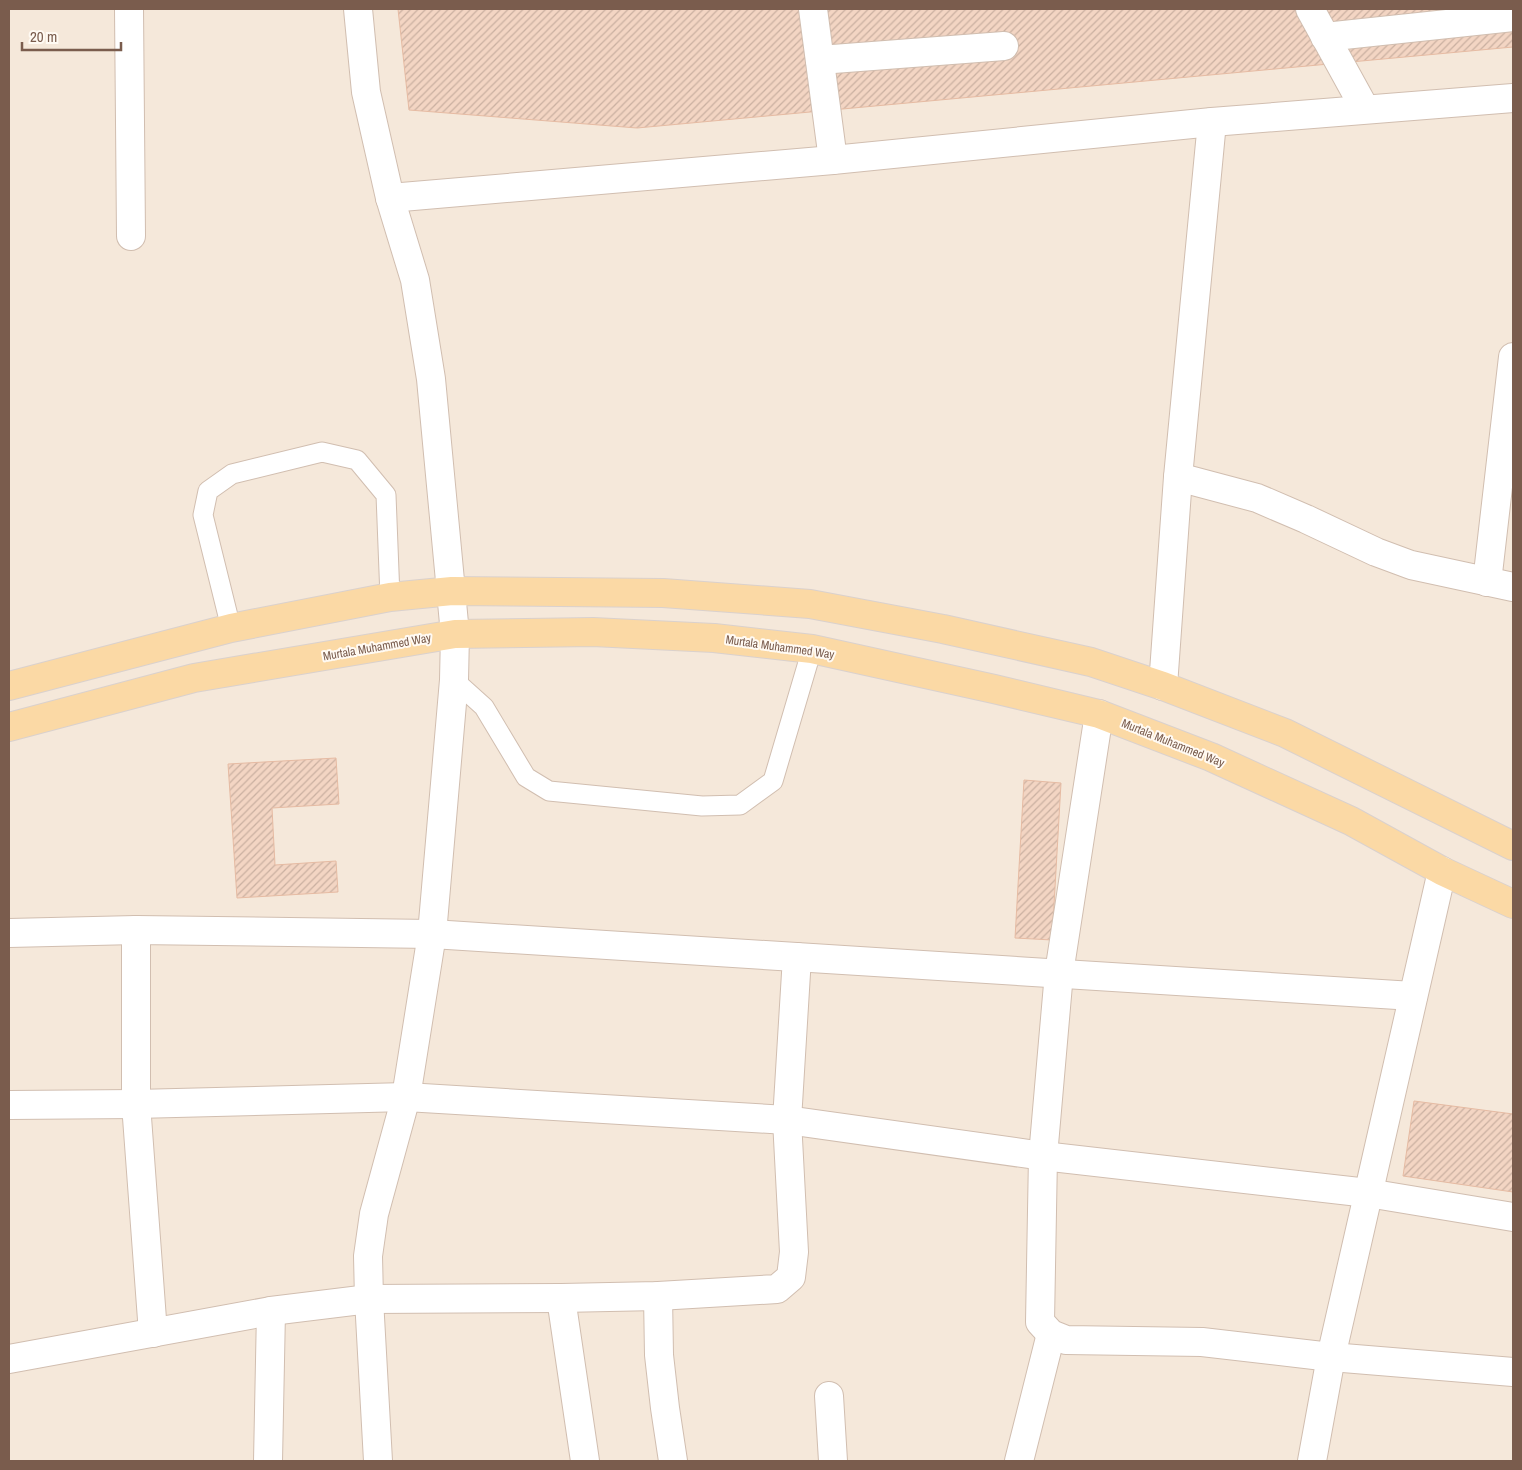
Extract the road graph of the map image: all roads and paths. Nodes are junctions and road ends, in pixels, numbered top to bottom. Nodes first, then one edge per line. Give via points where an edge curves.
1 (130, 9) edge
2 (358, 9) edge
3 (813, 9) edge
4 (1310, 9) edge
5 (1513, 17) edge
6 (1325, 37) junction
7 (1004, 46) dead end
8 (820, 60) junction
9 (1513, 98) edge
10 (1365, 110) junction
11 (1212, 122) junction
12 (833, 160) junction
13 (390, 198) junction
14 (131, 236) dead end
15 (1512, 374) edge
16 (1178, 477) junction
17 (1500, 584) edge
18 (452, 591) junction
19 (390, 598) junction
20 (231, 628) junction
21 (455, 634) junction
22 (812, 649) junction
23 (454, 680) junction
24 (9, 686) edge
25 (1164, 686) junction
26 (1099, 714) junction
27 (9, 727) edge
28 (1513, 846) edge
29 (1442, 871) junction
30 (1513, 904) edge
31 (136, 930) junction
32 (9, 933) edge
33 (432, 934) junction
34 (797, 957) junction
35 (1059, 973) junction
36 (1413, 996) junction
37 (406, 1097) junction
38 (136, 1104) junction
39 (9, 1105) edge
40 (787, 1120) junction
41 (1043, 1156) junction
42 (1368, 1193) junction
43 (1513, 1217) edge
44 (658, 1296) junction
45 (561, 1298) junction
46 (369, 1299) junction
47 (271, 1311) junction
48 (153, 1333) junction
49 (1051, 1334) junction
50 (1330, 1357) junction
51 (9, 1359) edge
52 (1513, 1372) edge
53 (829, 1396) dead end
54 (268, 1461) edge
55 (378, 1461) edge
56 (585, 1461) edge
57 (673, 1461) edge
58 (833, 1461) edge
59 (1019, 1461) edge
60 (1312, 1461) edge

1 - 14 street
2 - 13 street via 366,92
3 - 8 street
4 - 6 street
5 - 6 street
6 - 10 street
7 - 8 street
8 - 12 street
9 - 10 street
10 - 11 street
11 - 12 street
11 - 16 street
12 - 13 street
13 - 18 street via 415,280 431,379
15 - 17 street
16 - 17 street via 1257,498 1411,565
16 - 25 street
18 - 19 main road
18 - 21 street
18 - 25 main road via 663,593 810,604 1091,662
19 - 20 main road
19 - 20 lane via 386,496 357,460 322,452 232,474 208,491 203,516
20 - 24 main road
21 - 22 main road, Murtala Muhammed Way via 593,632 714,638
21 - 23 street
21 - 27 main road, Murtala Muhammed Way via 194,678
22 - 23 lane via 773,781 740,804 702,806 549,791 526,777 484,707
22 - 26 main road, Murtala Muhammed Way
23 - 33 street
25 - 28 main road via 1286,733
26 - 29 main road, Murtala Muhammed Way via 1212,757 1351,820
26 - 35 street
29 - 30 main road, Murtala Muhammed Way
29 - 36 street
31 - 32 street
31 - 33 street
31 - 38 street
33 - 34 street
33 - 37 street
34 - 35 street
34 - 40 street
35 - 36 street
35 - 41 street
36 - 42 street
37 - 38 street
37 - 40 street
37 - 46 street via 374,1214 368,1256
38 - 39 street
38 - 48 street
40 - 41 street
40 - 44 street via 794,1252 791,1278 777,1289
41 - 42 street
41 - 49 street via 1040,1322
42 - 43 street
42 - 50 street
44 - 45 street
44 - 57 street via 659,1355
45 - 46 street
45 - 56 street
46 - 47 street
46 - 55 street
47 - 48 street
47 - 54 street
48 - 51 street
49 - 50 street via 1066,1340 1202,1342
49 - 59 street
50 - 52 street
50 - 60 street
53 - 58 street

